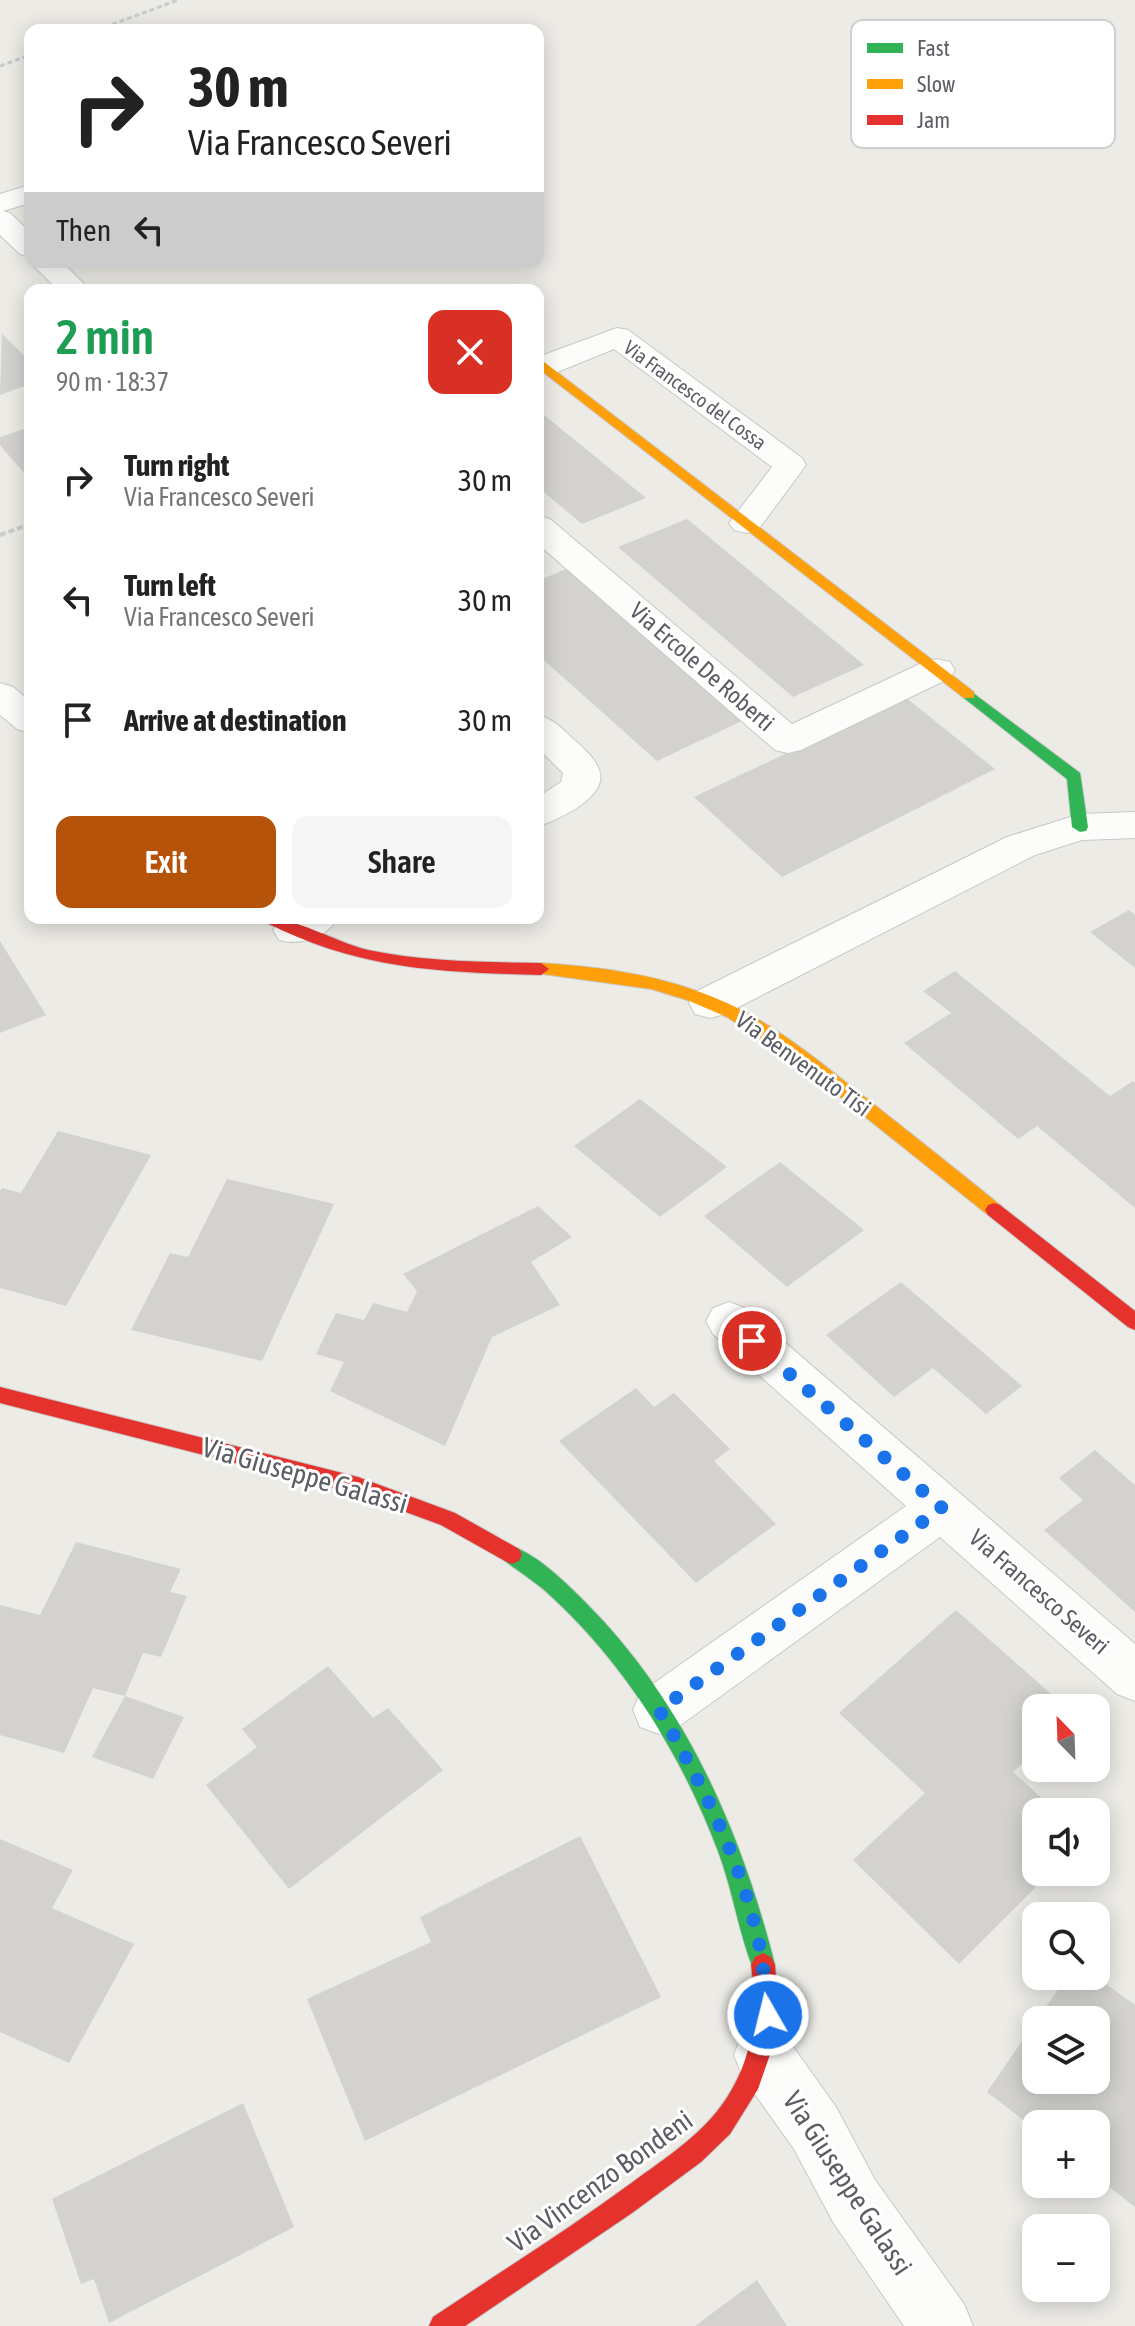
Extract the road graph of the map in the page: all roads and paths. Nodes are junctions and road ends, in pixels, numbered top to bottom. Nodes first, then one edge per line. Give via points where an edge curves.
1 (178, 0) edge
2 (113, 24) edge
3 (24, 57) edge
4 (0, 66) edge
5 (24, 196) edge
6 (0, 203) edge
7 (0, 219) edge
8 (24, 242) edge
9 (51, 268) edge
10 (69, 284) edge
11 (544, 366) joint
12 (746, 523) junction
13 (24, 526) edge
14 (0, 535) edge
15 (547, 545) edge
16 (937, 670) junction
17 (0, 695) edge
18 (24, 716) edge
19 (544, 733) edge
20 (544, 810) edge
21 (1135, 825) edge
22 (1080, 827) junction
23 (298, 924) edge
24 (710, 1003) junction
25 (729, 1321) dead end
26 (1135, 1322) edge
27 (0, 1395) edge
28 (942, 1508) junction
29 (1135, 1677) edge
30 (659, 1710) junction
31 (763, 2055) junction
32 (442, 2326) edge
33 (942, 2326) edge

1 - 2 path
3 - 4 path
5 - 6 street
7 - 8 street
9 - 10 street
11 - 12 street, Via Francesco del Cossa
11 - 12 street, Via Francesco del Cossa via 617,337 790,465
12 - 16 street, Via Francesco del Cossa
13 - 14 path
15 - 16 street, Via Ercole De Roberti via 788,741
16 - 22 street, Via Francesco del Cossa via 1075,777
17 - 18 street
19 - 20 street via 583,776 582,786 570,797
21 - 22 street
22 - 24 street via 1021,846
23 - 24 street, Via Benvenuto Tisi via 362,955 411,964 585,972 636,980
24 - 26 street, Via Benvenuto Tisi via 776,1039 826,1076
25 - 28 street, Via Francesco Severi
27 - 30 street, Via Giuseppe Galassi via 322,1474 392,1496 479,1534 548,1580 631,1668
28 - 29 street, Via Francesco Severi
28 - 30 street
30 - 31 street, Via Giuseppe Galassi via 692,1766 757,1931 768,2015
31 - 32 street, Via Vincenzo Bondeni via 732,2113 707,2142 612,2213
31 - 33 street, Via Giuseppe Galassi via 815,2128 854,2201

